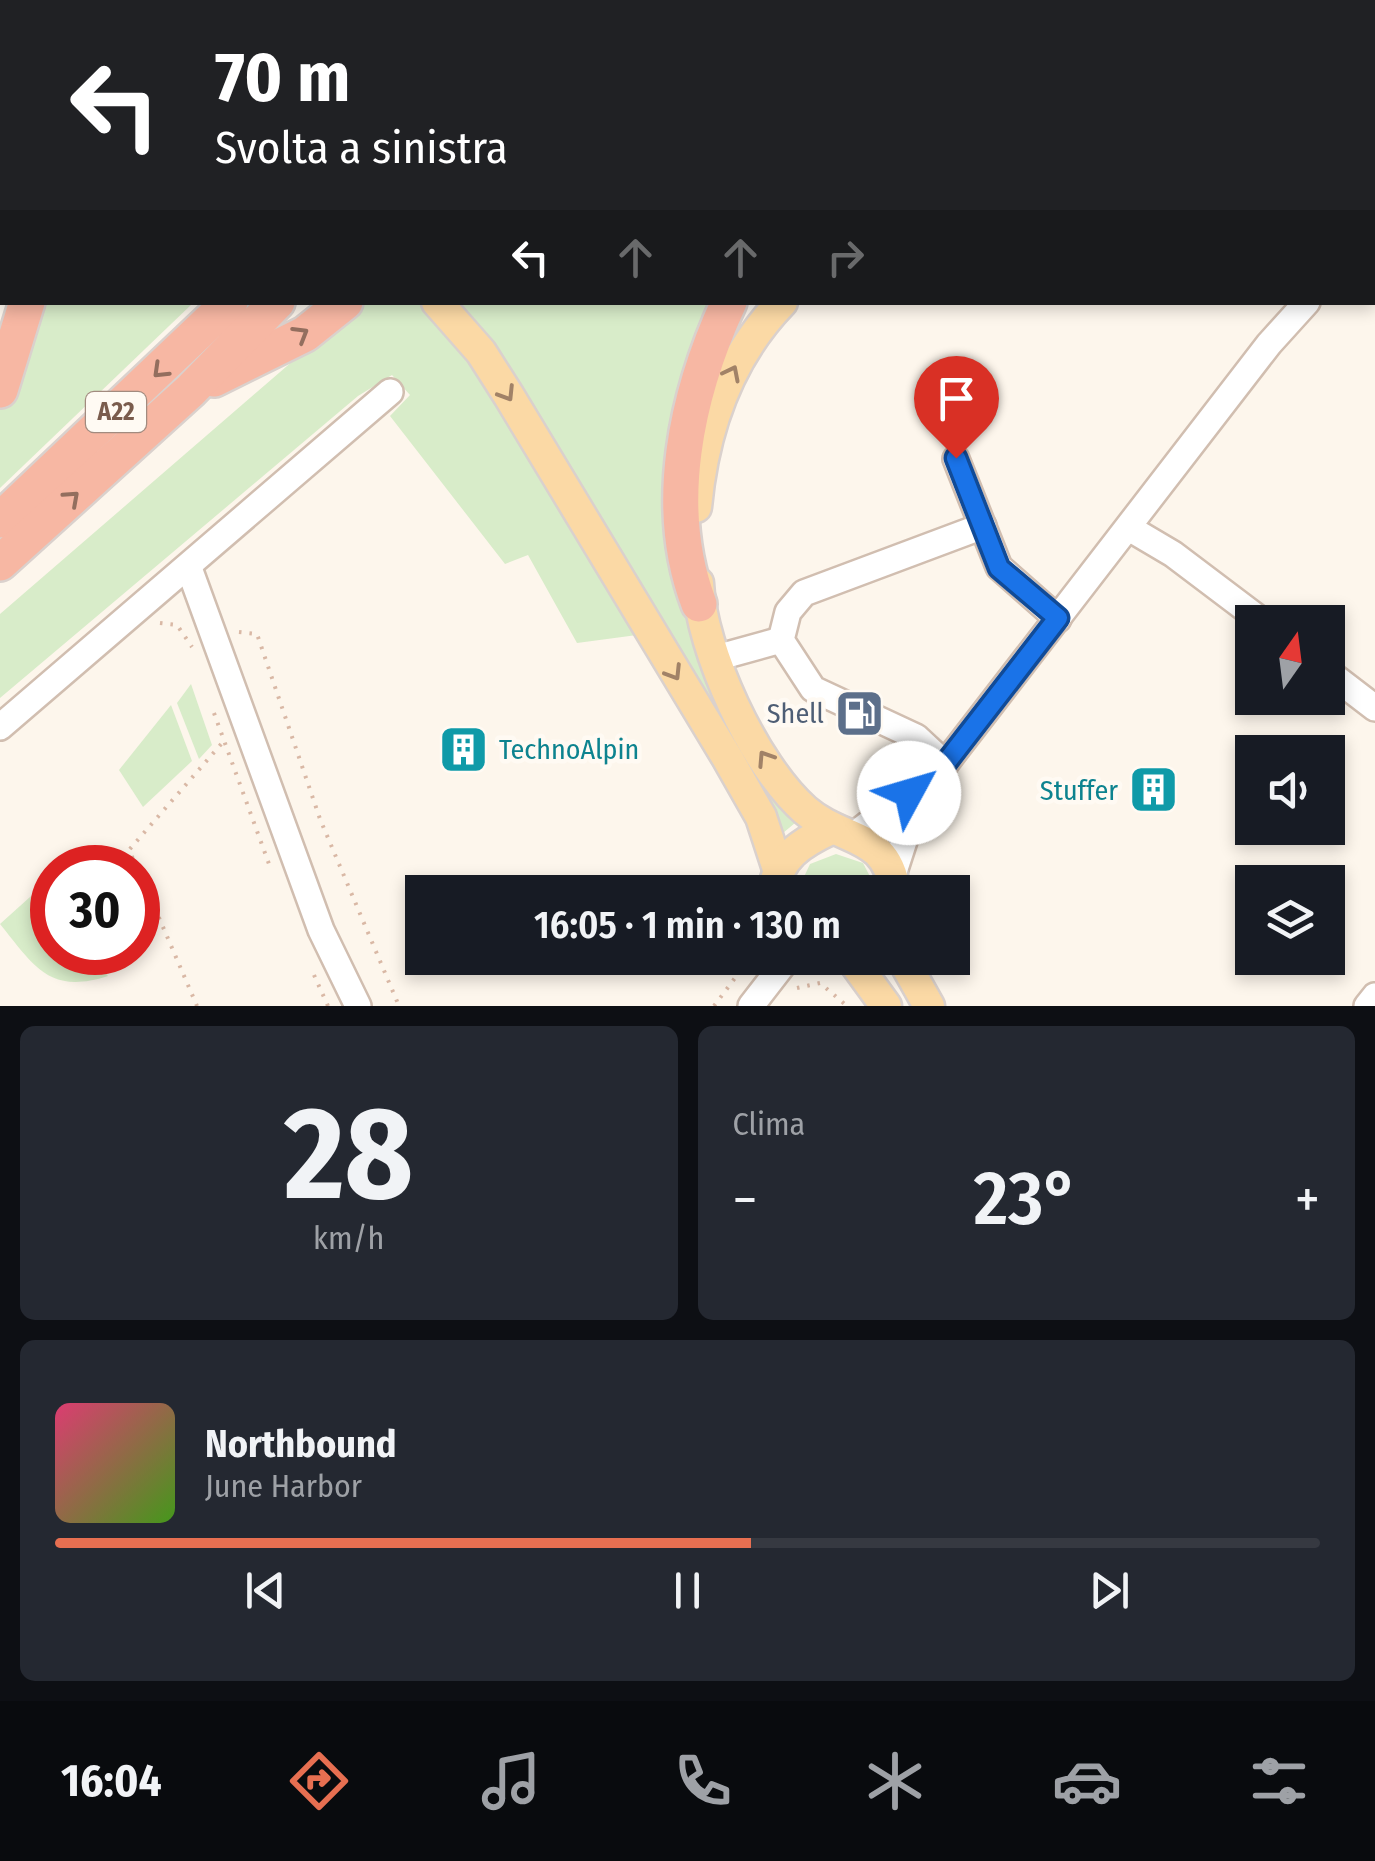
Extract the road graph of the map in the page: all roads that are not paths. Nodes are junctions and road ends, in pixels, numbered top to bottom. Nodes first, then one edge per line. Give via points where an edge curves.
1 (26, 305) edge
2 (227, 305) edge
3 (274, 305) edge
4 (341, 305) edge
5 (728, 305) edge
6 (780, 305) edge
7 (1304, 305) edge
8 (443, 309) edge
9 (0, 390) edge
10 (190, 391) junction
11 (390, 392) dead end
12 (956, 458) dead end
13 (0, 520) edge
14 (982, 526) junction
15 (1129, 528) junction
16 (0, 564) edge
17 (189, 568) junction
18 (699, 604) junction
19 (1241, 605) edge
20 (1058, 618) junction
21 (781, 640) junction
22 (716, 658) junction
23 (1345, 685) edge
24 (1375, 708) edge
25 (0, 726) edge
26 (945, 764) junction
27 (842, 832) junction
28 (774, 875) edge
29 (779, 875) edge
30 (890, 875) edge
31 (896, 875) edge
32 (775, 975) edge
33 (863, 975) edge
34 (912, 975) edge
35 (1375, 996) edge
36 (358, 1006) edge
37 (750, 1006) edge
38 (886, 1006) edge
39 (929, 1006) edge
40 (1367, 1006) edge

1 - 9 highway
2 -> 13 highway, A22
3 - 10 highway, A22
10 -> 4 highway via 305,334
5 - 18 highway via 698,387 682,474 681,539
18 -> 6 main road via 696,506 710,427 736,364
7 - 15 street
8 -> 28 main road via 509,396 728,759 760,817
16 -> 10 highway, A22
11 - 17 street
12 - 14 street
14 - 20 street via 999,568
14 - 21 street via 804,594 788,612
15 - 19 street
15 - 20 street
17 - 25 street
17 - 36 street via 203,643
18 - 22 main road
20 - 26 street
21 - 22 street
21 - 26 street via 812,688 916,737
27 -> 22 main road via 803,808 764,757
23 - 24 street
26 - 27 street
26 - 31 street via 905,838
27 - 29 main road via 798,845
27 - 30 main road via 880,850
32 - 37 street
33 - 38 main road
34 - 39 main road
35 - 40 street

